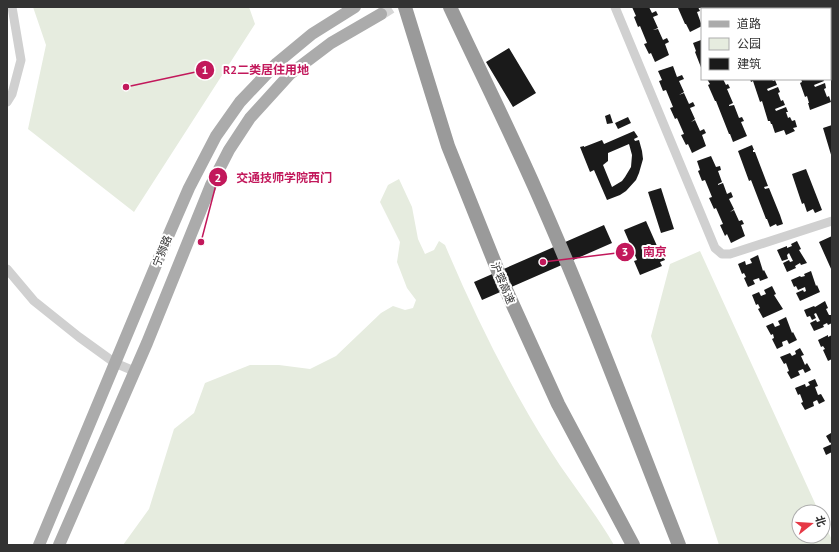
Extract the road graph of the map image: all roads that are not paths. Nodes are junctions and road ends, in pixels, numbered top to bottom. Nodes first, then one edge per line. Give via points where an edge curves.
1 (12, 7) edge
2 (355, 7) edge
3 (405, 7) edge
4 (450, 7) edge
5 (615, 7) edge
6 (381, 14) tunnel mouth
7 (7, 102) edge
8 (832, 221) edge
9 (7, 269) edge
10 (115, 363) junction
11 (134, 371) junction
12 (39, 545) edge
13 (59, 545) edge
14 (633, 545) edge
15 (678, 545) edge

1 - 7 street via 21,60 12,94
2 - 10 main road, 宁狮路 via 312,34 277,63 240,102 216,136 189,188
3 - 14 highway, 沪蓉高速 via 448,146 502,281 558,404
4 - 15 highway via 547,216
5 - 8 street via 715,248 722,254 730,254
6 - 11 main road, 宁狮路 via 331,43 290,74 250,118 229,150 211,185
9 - 10 street via 34,301
10 - 11 street
10 - 12 main road, 宁狮路
11 - 13 main road, 宁狮路

